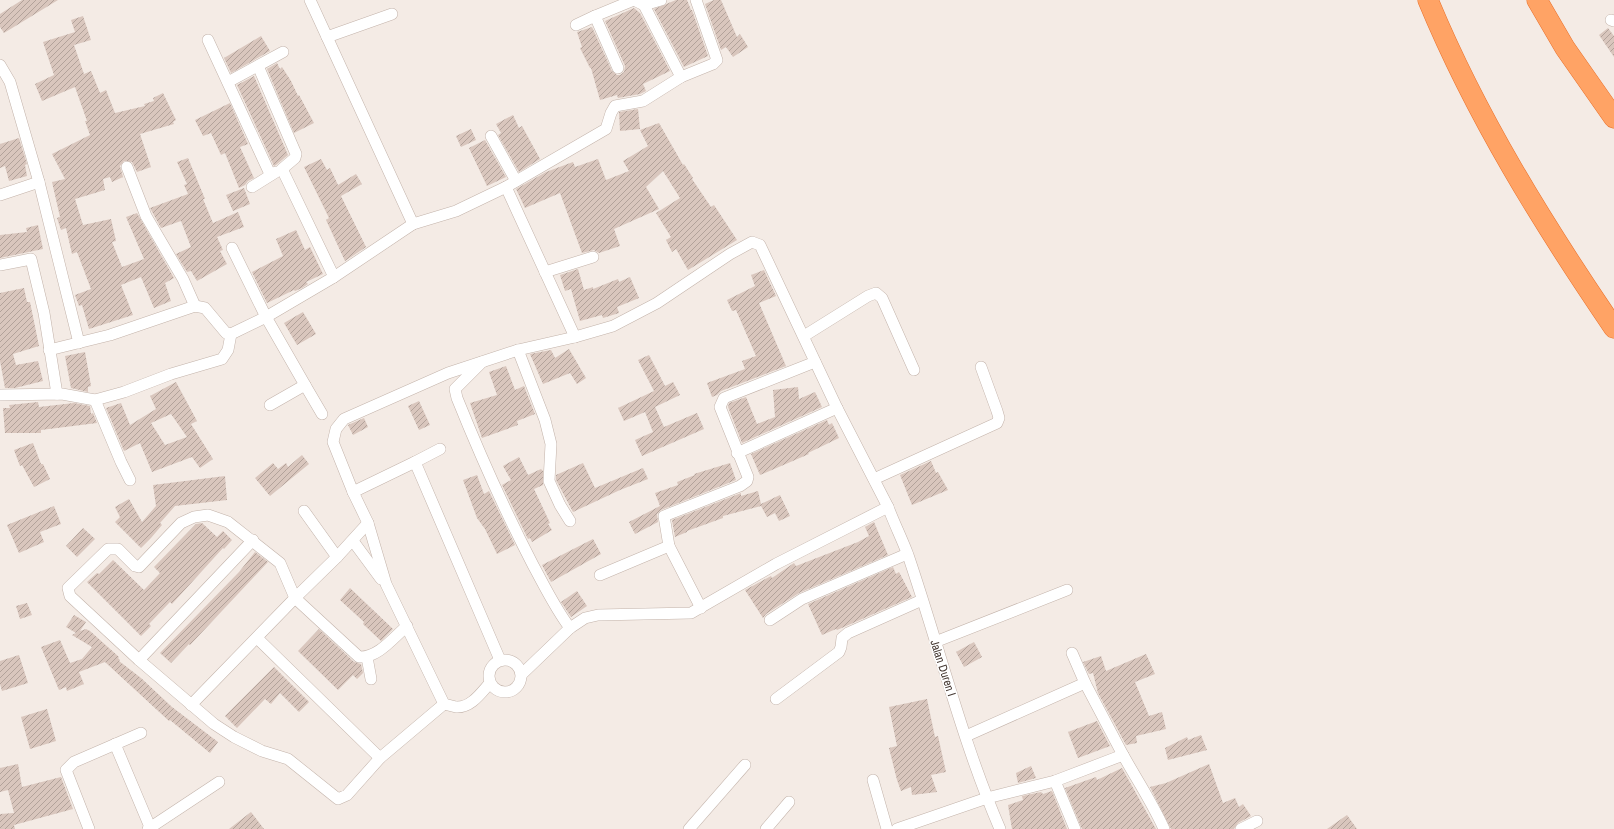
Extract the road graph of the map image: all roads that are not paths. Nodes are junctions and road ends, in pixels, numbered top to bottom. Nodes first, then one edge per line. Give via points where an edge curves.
1 (310, 0) edge
2 (634, 0) edge
3 (661, 0) edge
4 (696, 0) edge
5 (1428, 0) edge
6 (1537, 0) edge
7 (644, 5) junction
8 (392, 14) dead end
9 (595, 16) junction
10 (576, 25) dead end
11 (327, 37) junction
12 (208, 40) dead end
13 (283, 52) dead end
14 (0, 65) edge
15 (258, 66) junction
16 (618, 68) dead end
17 (681, 77) junction
18 (228, 82) junction
19 (1614, 118) edge
20 (491, 136) dead end
21 (127, 167) dead end
22 (282, 169) junction
23 (270, 174) junction
24 (516, 181) junction
25 (39, 182) junction
26 (252, 187) dead end
27 (506, 187) junction
28 (0, 194) edge
29 (413, 224) junction
30 (232, 248) dead end
31 (593, 257) dead end
32 (0, 265) edge
33 (545, 272) junction
34 (334, 276) junction
35 (195, 306) junction
36 (266, 317) junction
37 (1614, 328) edge
38 (230, 334) junction
39 (804, 336) junction
40 (575, 337) junction
41 (79, 343) junction
42 (49, 350) junction
43 (518, 350) junction
44 (482, 362) junction
45 (816, 362) junction
46 (981, 367) dead end
47 (914, 370) dead end
48 (306, 385) junction
49 (57, 394) junction
50 (0, 395) edge
51 (95, 400) junction
52 (270, 405) dead end
53 (836, 408) junction
54 (322, 414) dead end
55 (440, 449) dead end
56 (737, 453) junction
57 (415, 462) junction
58 (874, 479) junction
59 (130, 480) dead end
60 (353, 492) junction
61 (888, 507) junction
62 (304, 511) dead end
63 (570, 521) dead end
64 (368, 523) junction
65 (252, 540) junction
66 (352, 541) junction
67 (669, 546) junction
68 (907, 554) junction
69 (337, 557) junction
70 (600, 575) dead end
71 (386, 584) junction
72 (1066, 590) dead end
73 (295, 598) junction
74 (922, 600) junction
75 (701, 608) junction
76 (770, 620) dead end
77 (407, 626) junction
78 (570, 628) junction
79 (257, 638) junction
80 (935, 642) junction
81 (1072, 653) dead end
82 (367, 657) junction
83 (139, 660) junction
84 (500, 660) junction
85 (522, 674) junction
86 (371, 679) dead end
87 (1085, 683) junction
88 (490, 684) junction
89 (776, 699) dead end
90 (444, 704) junction
91 (192, 705) junction
92 (141, 733) dead end
93 (966, 736) junction
94 (115, 744) junction
95 (1123, 755) junction
96 (380, 758) junction
97 (745, 765) dead end
98 (873, 780) dead end
99 (1055, 781) junction
100 (219, 782) dead end
101 (987, 798) junction
102 (789, 802) dead end
103 (1257, 821) dead end
104 (149, 828) edge
105 (89, 829) edge
106 (689, 829) edge
107 (766, 829) edge
108 (887, 829) edge
109 (897, 829) edge
110 (1000, 829) edge
111 (1075, 829) edge
112 (1164, 829) edge
113 (1241, 829) edge

1 - 11 street
2 - 7 street
2 - 9 street
3 - 7 street
4 - 17 street via 717,60 708,67
5 - 37 highway via 1467,85 1497,142 1571,265
6 - 19 highway via 1565,48
7 - 17 street
8 - 11 street
9 - 10 street
9 - 16 street
11 - 29 street
12 - 18 street
13 - 15 street
14 - 25 street via 10,82
15 - 18 street
15 - 22 street via 296,154
17 - 24 street via 642,101 615,106 606,128
18 - 23 street
20 - 24 street
21 - 35 street via 146,216 183,279
22 - 23 street
22 - 34 street
23 - 26 street
24 - 27 street
25 - 28 street
25 - 41 street
27 - 29 street via 456,211
27 - 33 street
29 - 34 street
30 - 36 street
31 - 33 street
32 - 42 street via 31,259 44,313
33 - 40 street
34 - 36 street
35 - 38 street via 205,308 226,333
35 - 41 street
36 - 38 street
36 - 48 street
38 - 51 street via 228,350 222,359
39 - 40 street, Jalan Duren I via 760,245 752,242 657,303 613,326
39 - 45 street, Jalan Duren I
39 - 47 street via 876,293 882,298
40 - 43 street
41 - 42 street
42 - 49 street
43 - 44 street
43 - 63 street via 545,420 551,444 549,481
44 - 60 street via 448,373 344,419 336,430 333,442
44 - 78 street via 457,387 455,393 486,469 525,549 559,613
45 - 53 street, Jalan Duren I
45 - 56 street via 724,398 720,408
46 - 58 street via 999,418 997,423
48 - 52 street
48 - 54 street
49 - 50 street
49 - 51 street
51 - 59 street
53 - 56 street
53 - 58 street, Jalan Duren I
55 - 57 street
56 - 67 street via 748,477 747,481 664,516
57 - 60 street
57 - 84 street
58 - 61 street, Jalan Duren I
60 - 64 street
61 - 68 street, Jalan Duren I
61 - 75 street via 776,564
62 - 69 street
64 - 66 street
64 - 71 street
65 - 73 street via 280,563
65 - 83 street
65 - 83 street via 228,522 208,515 194,517 181,523 139,567 118,549 108,549 68,588 70,596
66 - 69 street
66 - 71 street
67 - 70 street
67 - 75 street
68 - 74 street, Jalan Duren I
68 - 76 street via 802,599
69 - 73 street
71 - 77 street
72 - 80 street
73 - 79 street
73 - 82 street via 359,657
74 - 80 street, Jalan Duren I
74 - 89 street via 848,633 842,638 839,652
75 - 78 street via 691,613 598,615 585,618
77 - 82 street via 374,655
77 - 90 street
78 - 85 street
79 - 91 street
79 - 96 street
80 - 93 street, Jalan Duren I
81 - 87 street
82 - 86 street
83 - 91 street
84 - 85 street via 510,660 518,665
84 - 88 street via 492,666 488,674
85 - 88 street via 518,687 513,691 499,692
87 - 93 street
87 - 95 street
88 - 90 street via 475,700 467,704 457,707
90 - 96 street
91 - 96 street via 234,737 262,751 288,759 338,799 347,795
92 - 94 street
93 - 101 street, Jalan Duren I
94 - 104 street
94 - 105 street via 74,762 66,770
95 - 99 street
95 - 112 street
97 - 106 street
98 - 108 street
99 - 101 street
99 - 111 street
100 - 104 street
101 - 109 street
101 - 110 street, Jalan Duren I
102 - 107 street
103 - 113 street

